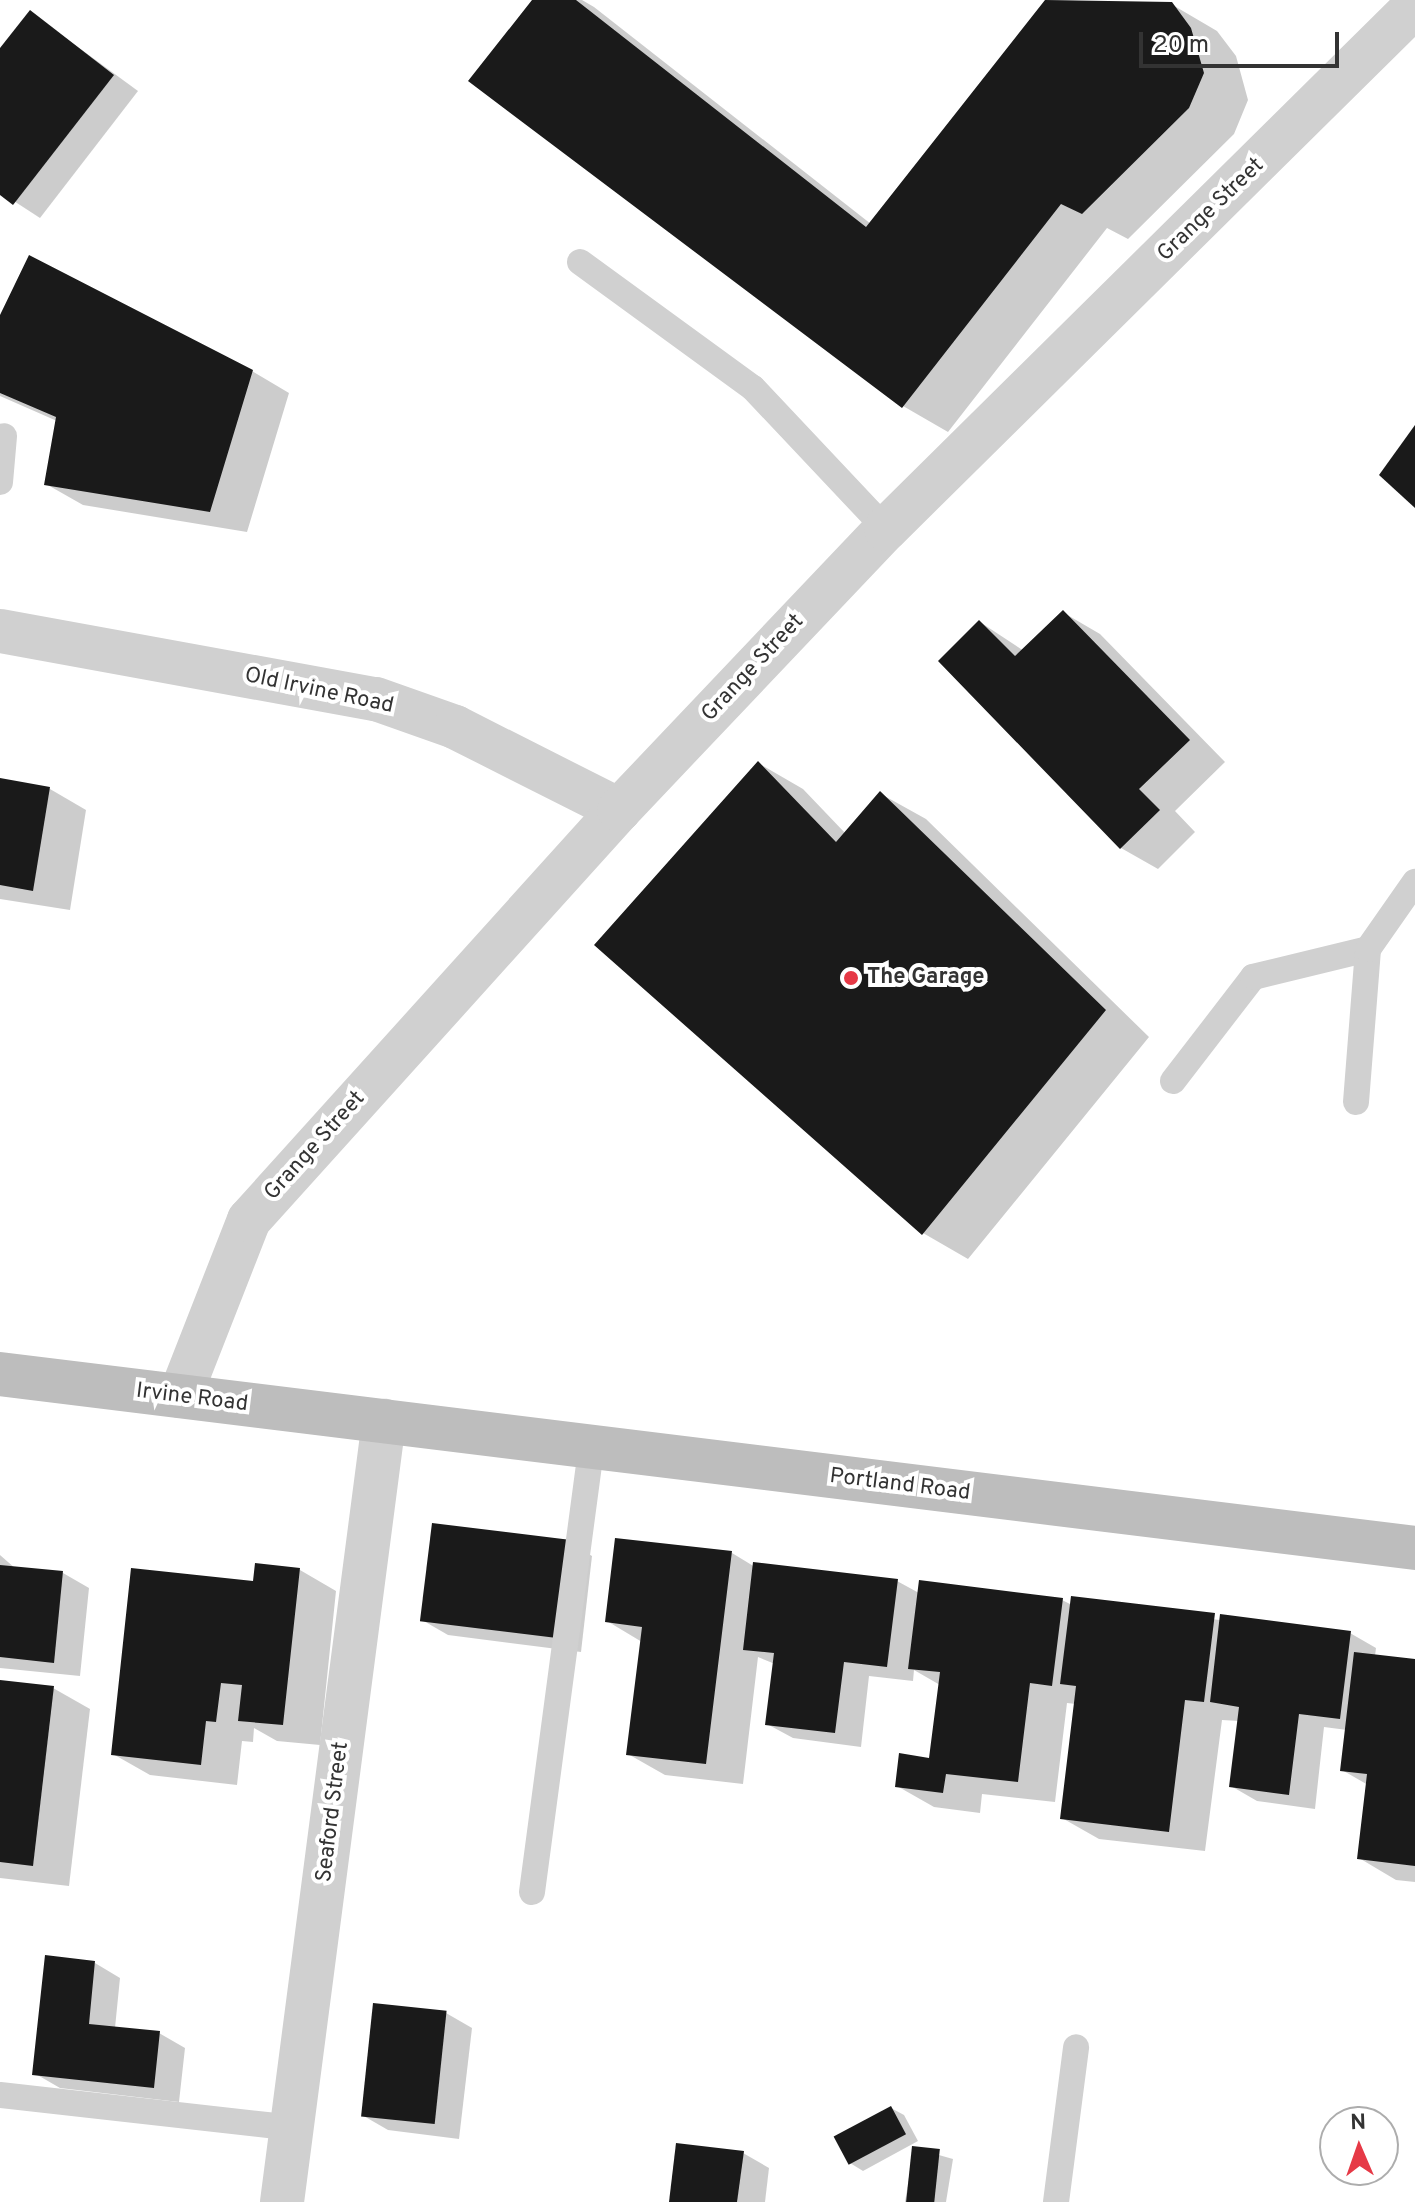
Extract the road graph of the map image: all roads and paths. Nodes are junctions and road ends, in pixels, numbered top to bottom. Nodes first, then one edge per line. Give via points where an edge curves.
1 (1415, 6) edge
2 (580, 262) dead end
3 (4, 436) dead end
4 (0, 482) edge
5 (886, 529) junction
6 (0, 631) edge
7 (619, 810) junction
8 (1415, 882) edge
9 (1368, 949) junction
10 (1173, 1081) dead end
11 (1356, 1102) dead end
12 (0, 1374) edge
13 (180, 1396) junction
14 (384, 1421) junction
15 (591, 1447) junction
16 (1415, 1548) edge
17 (532, 1892) dead end
18 (1076, 2047) dead end
19 (0, 2095) edge
20 (292, 2128) junction
21 (282, 2202) edge
22 (1056, 2202) edge

1 - 5 street, Grange Street
2 - 5 lane via 753,388
3 - 4 lane
5 - 7 street, Grange Street
6 - 7 street, Old Irvine Road via 376,699 455,727
7 - 13 street, Grange Street via 249,1220
8 - 9 lane
9 - 10 lane via 1253,977
9 - 11 lane
12 - 13 main road, Irvine Road
13 - 14 main road, Irvine Road
14 - 15 main road, Portland Road
14 - 20 street, Seaford Street
15 - 16 main road, Portland Road
15 - 17 lane
18 - 22 lane
19 - 20 lane
20 - 21 street, Seaford Street

